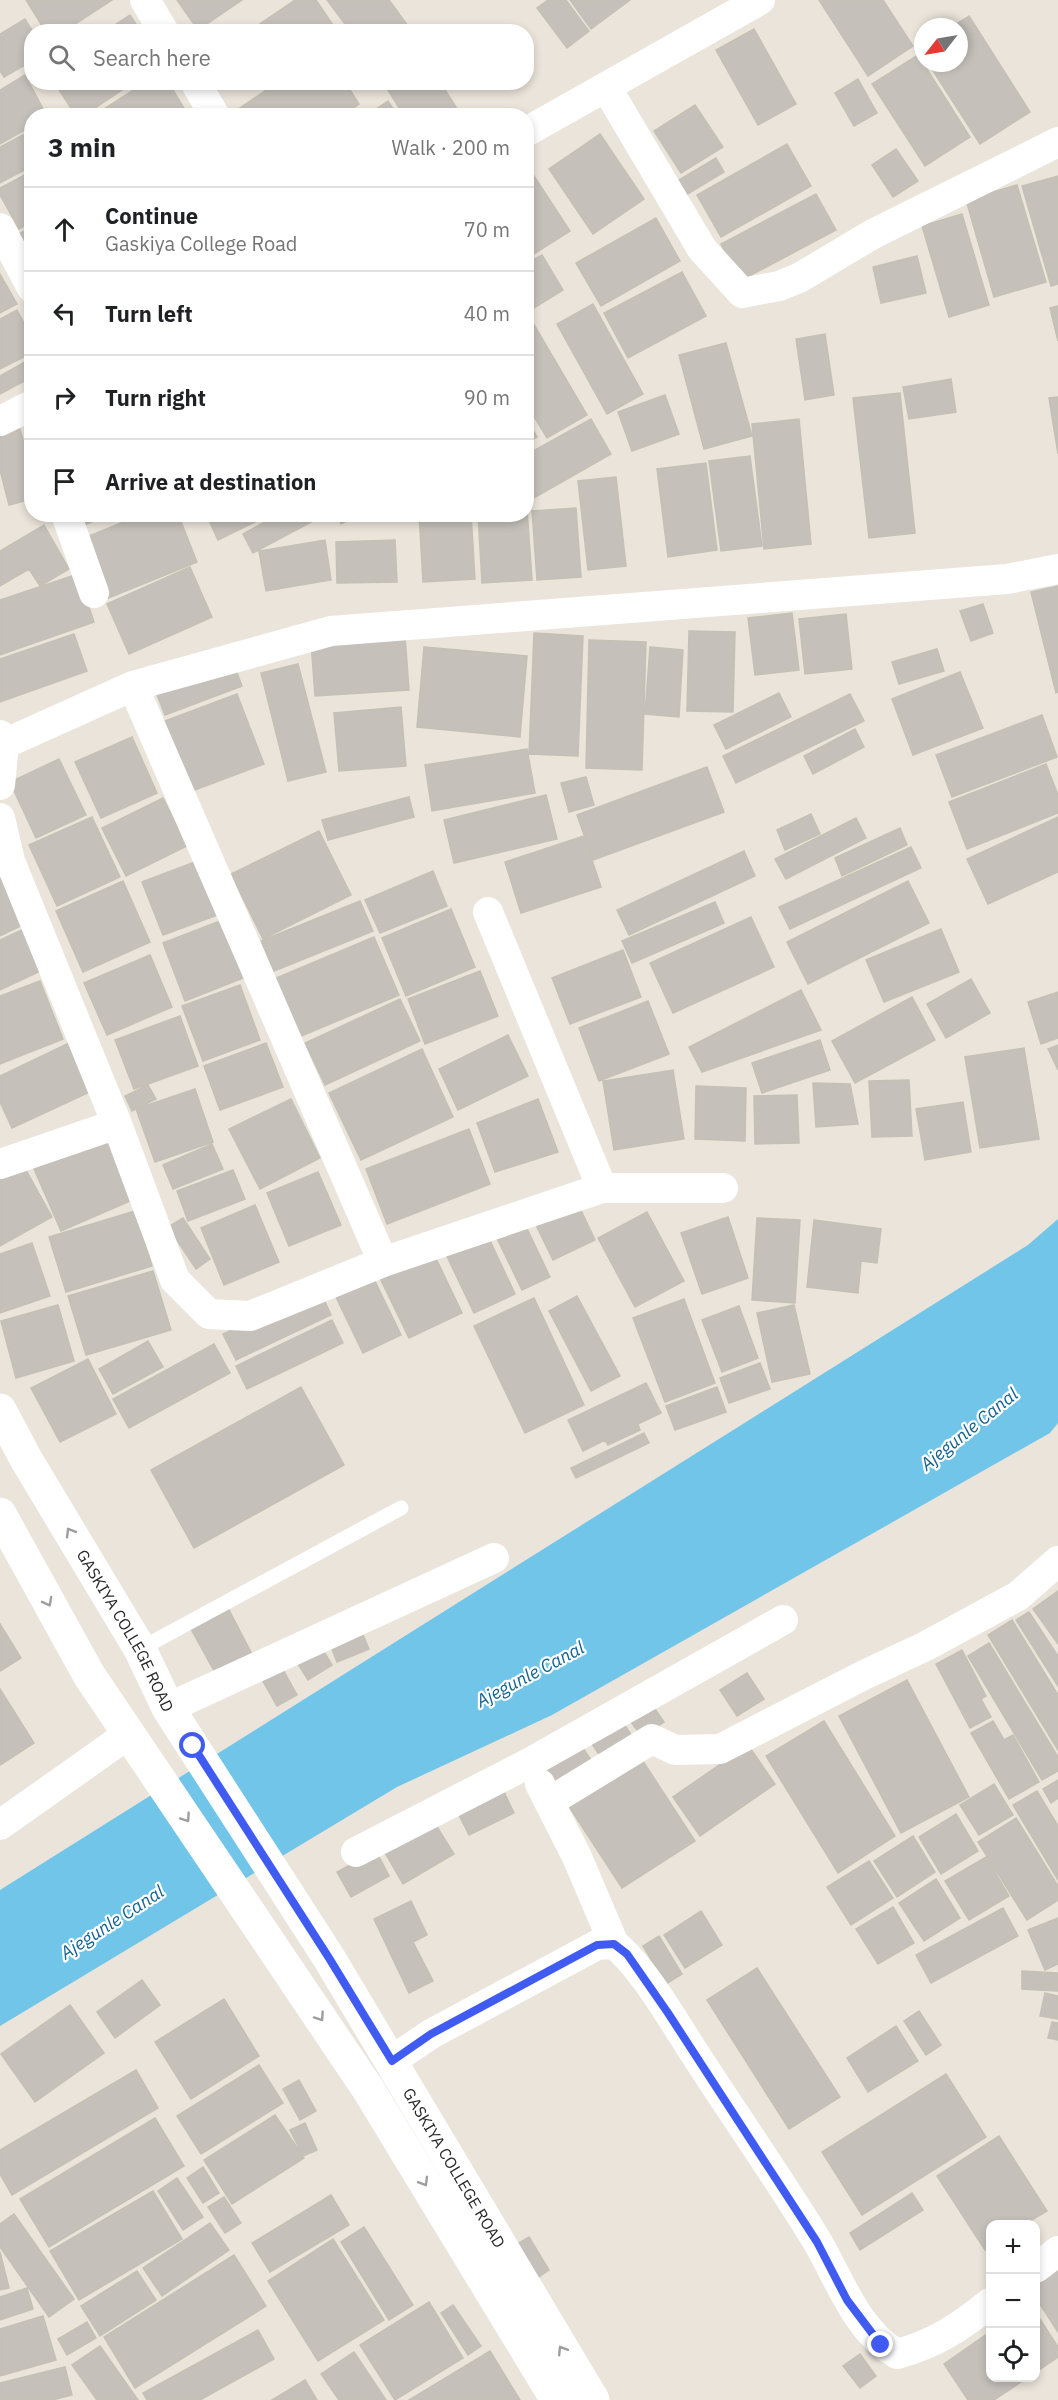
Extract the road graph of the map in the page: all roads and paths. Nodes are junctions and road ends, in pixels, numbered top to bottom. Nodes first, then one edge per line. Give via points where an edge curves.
1 (145, 0) edge
2 (760, 0) edge
3 (159, 24) edge
4 (606, 87) junction
5 (200, 90) edge
6 (210, 108) edge
7 (534, 128) edge
8 (1058, 142) edge
9 (0, 228) edge
10 (24, 273) edge
11 (69, 522) edge
12 (1058, 569) edge
13 (94, 593) dead end
14 (133, 686) junction
15 (2, 740) edge
16 (0, 785) edge
17 (0, 818) edge
18 (488, 912) dead end
19 (117, 1124) junction
20 (0, 1164) edge
21 (602, 1188) junction
22 (723, 1188) dead end
23 (383, 1262) junction
24 (0, 1410) edge
25 (400, 1508) dead end
26 (0, 1514) edge
27 (494, 1558) dead end
28 (1058, 1561) edge
29 (783, 1620) dead end
30 (140, 1649) junction
31 (168, 1708) junction
32 (130, 1733) junction
33 (530, 1763) junction
34 (549, 1802) junction
35 (0, 1824) edge
36 (356, 1852) dead end
37 (614, 1944) junction
38 (392, 2061) junction
39 (1058, 2251) edge
40 (1040, 2264) edge
41 (986, 2306) edge
42 (557, 2400) edge
43 (593, 2400) edge

1 - 3 street
2 - 4 street
4 - 7 street
4 - 8 street via 702,249 742,293 799,278 873,234
5 - 6 street
9 - 10 street
11 - 13 street
12 - 14 street via 1007,579 331,631
14 - 15 street
14 - 23 street
15 - 16 street
17 - 19 street via 10,861
18 - 21 street
19 - 20 street
19 - 23 street via 175,1280 209,1314 250,1316
21 - 22 street
21 - 23 street
30 -> 24 main road, GASKIYA COLLEGE ROAD
25 - 30 lane
26 -> 32 main road, GASKIYA COLLEGE ROAD via 89,1675
27 - 31 street
28 - 34 street via 1018,1596 720,1749 675,1750 652,1739
29 - 33 street
30 - 31 main road, GASKIYA COLLEGE ROAD
31 - 38 main road, GASKIYA COLLEGE ROAD
32 - 35 street
32 -> 42 main road, GASKIYA COLLEGE ROAD via 368,2090
33 - 34 street
33 - 36 street
34 - 37 street
37 - 38 street via 597,1945 431,2034
37 - 41 street via 627,1954 668,2013 817,2242 847,2300 881,2345 897,2354 920,2348 954,2331
43 -> 38 main road, GASKIYA COLLEGE ROAD
39 - 40 street

